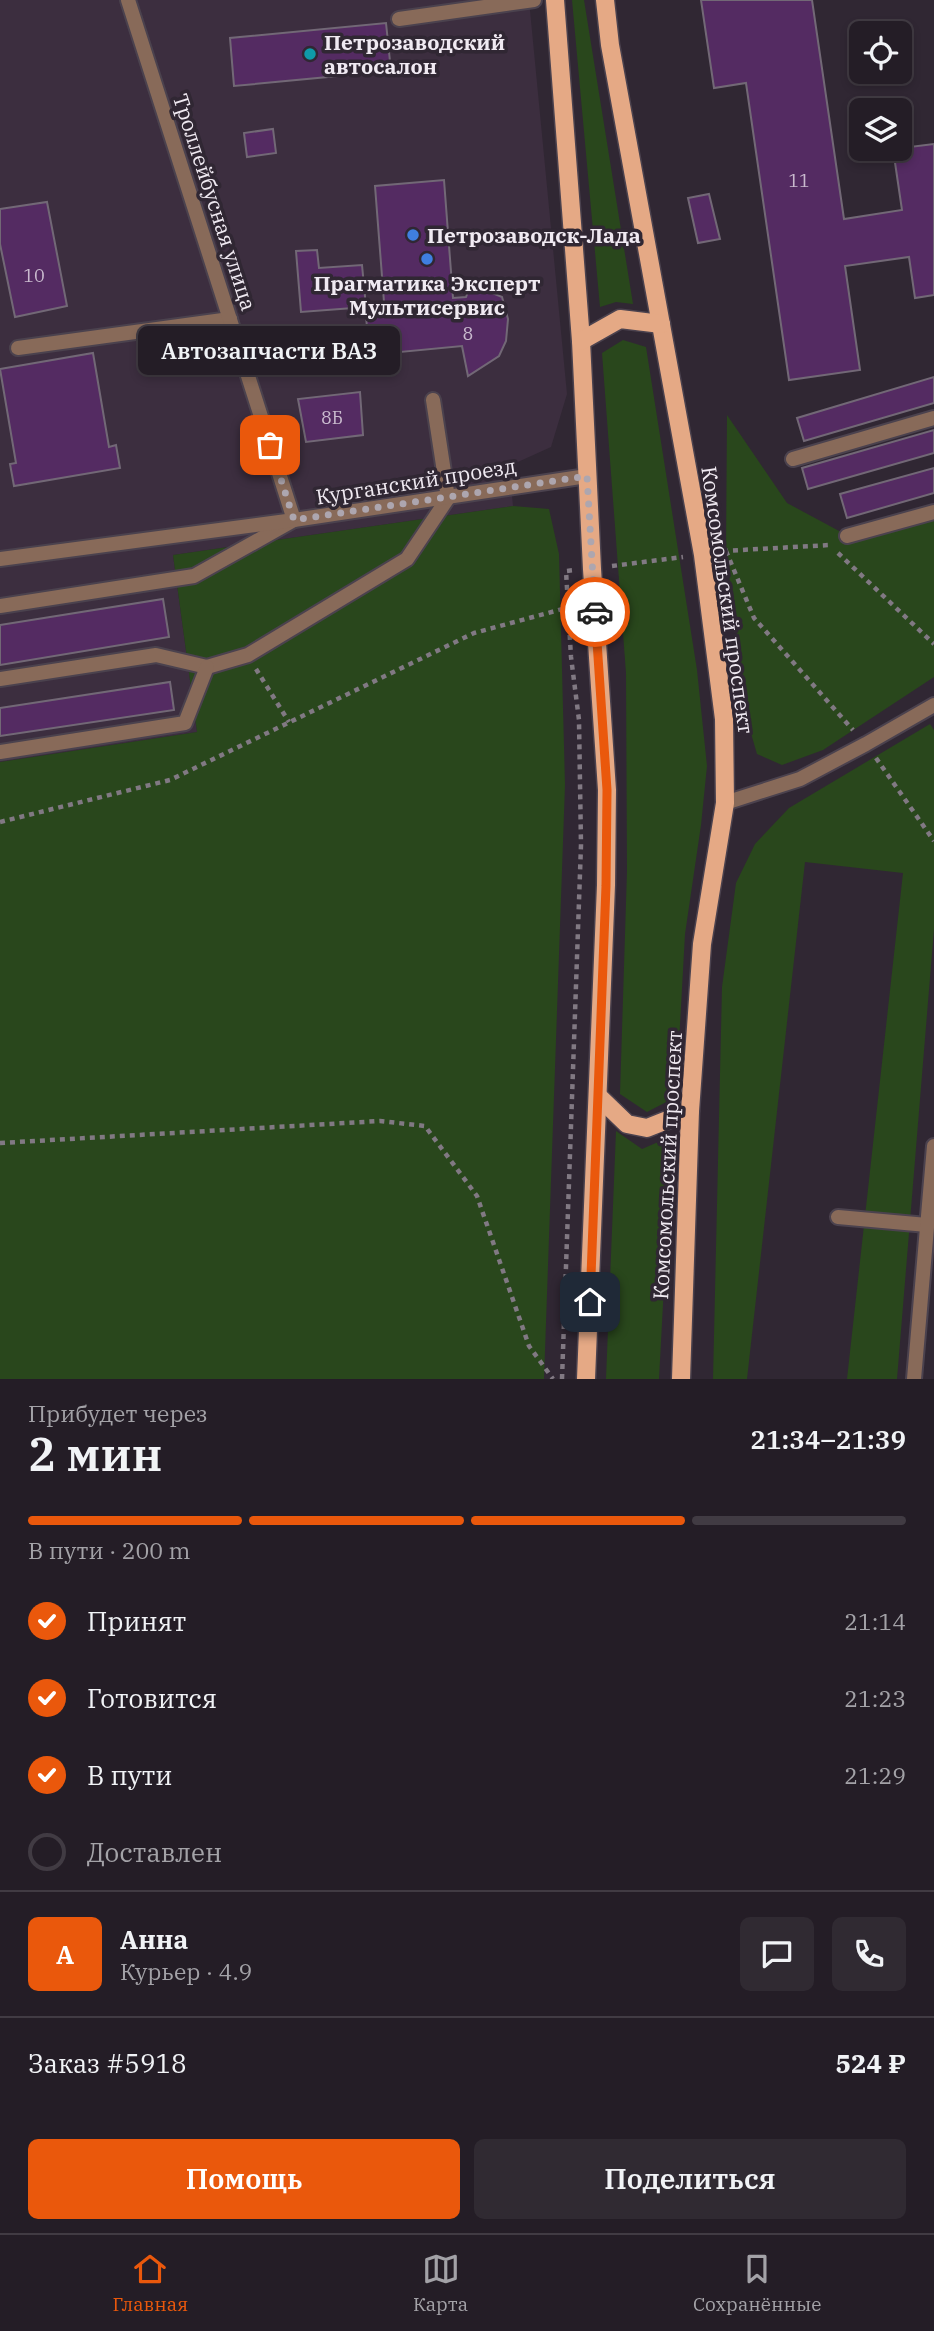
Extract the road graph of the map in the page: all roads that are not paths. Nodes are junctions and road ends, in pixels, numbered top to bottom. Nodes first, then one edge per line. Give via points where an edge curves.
1 (128, 0) edge
2 (534, 0) edge
3 (555, 0) edge
4 (605, 0) edge
5 (399, 19) dead end
6 (230, 319) junction
7 (661, 324) junction
8 (581, 341) junction
9 (18, 348) dead end
10 (433, 400) dead end
11 (934, 418) edge
12 (793, 459) dead end
13 (587, 476) junction
14 (448, 498) junction
15 (934, 512) edge
16 (294, 520) junction
17 (847, 536) dead end
18 (0, 559) edge
19 (0, 606) edge
20 (207, 667) junction
21 (0, 679) edge
22 (934, 705) edge
23 (0, 752) edge
24 (725, 803) junction
25 (598, 1096) junction
26 (690, 1111) junction
27 (934, 1152) edge
28 (838, 1217) dead end
29 (927, 1225) junction
30 (934, 1323) edge
31 (919, 1330) junction
32 (586, 1379) edge
33 (681, 1379) edge
34 (914, 1379) edge

1 - 6 street, Троллейбусная улица
2 - 5 street
3 - 8 main road
4 - 7 main road, Комсомольский проспект
6 - 9 street
6 - 16 street, Троллейбусная улица
7 - 8 main road via 620,319
7 - 24 main road, Комсомольский проспект via 703,555 724,719
8 - 13 main road
10 - 14 street
11 - 12 street
13 - 14 street, Курганский проезд
13 - 25 main road via 607,790
14 - 16 street, Курганский проезд
14 - 20 street via 407,559 248,655
15 - 17 street
16 - 18 street, Курганский проезд
16 - 19 street via 194,576
20 - 21 street via 156,655
20 - 23 street via 185,723
22 - 24 street via 800,779
24 - 26 main road, Комсомольский проспект via 702,944
25 - 26 main road via 627,1124 647,1128
25 - 32 main road
26 - 33 main road, Комсомольский проспект
27 - 29 street
28 - 29 street
29 - 31 street
30 - 31 street
31 - 34 street

